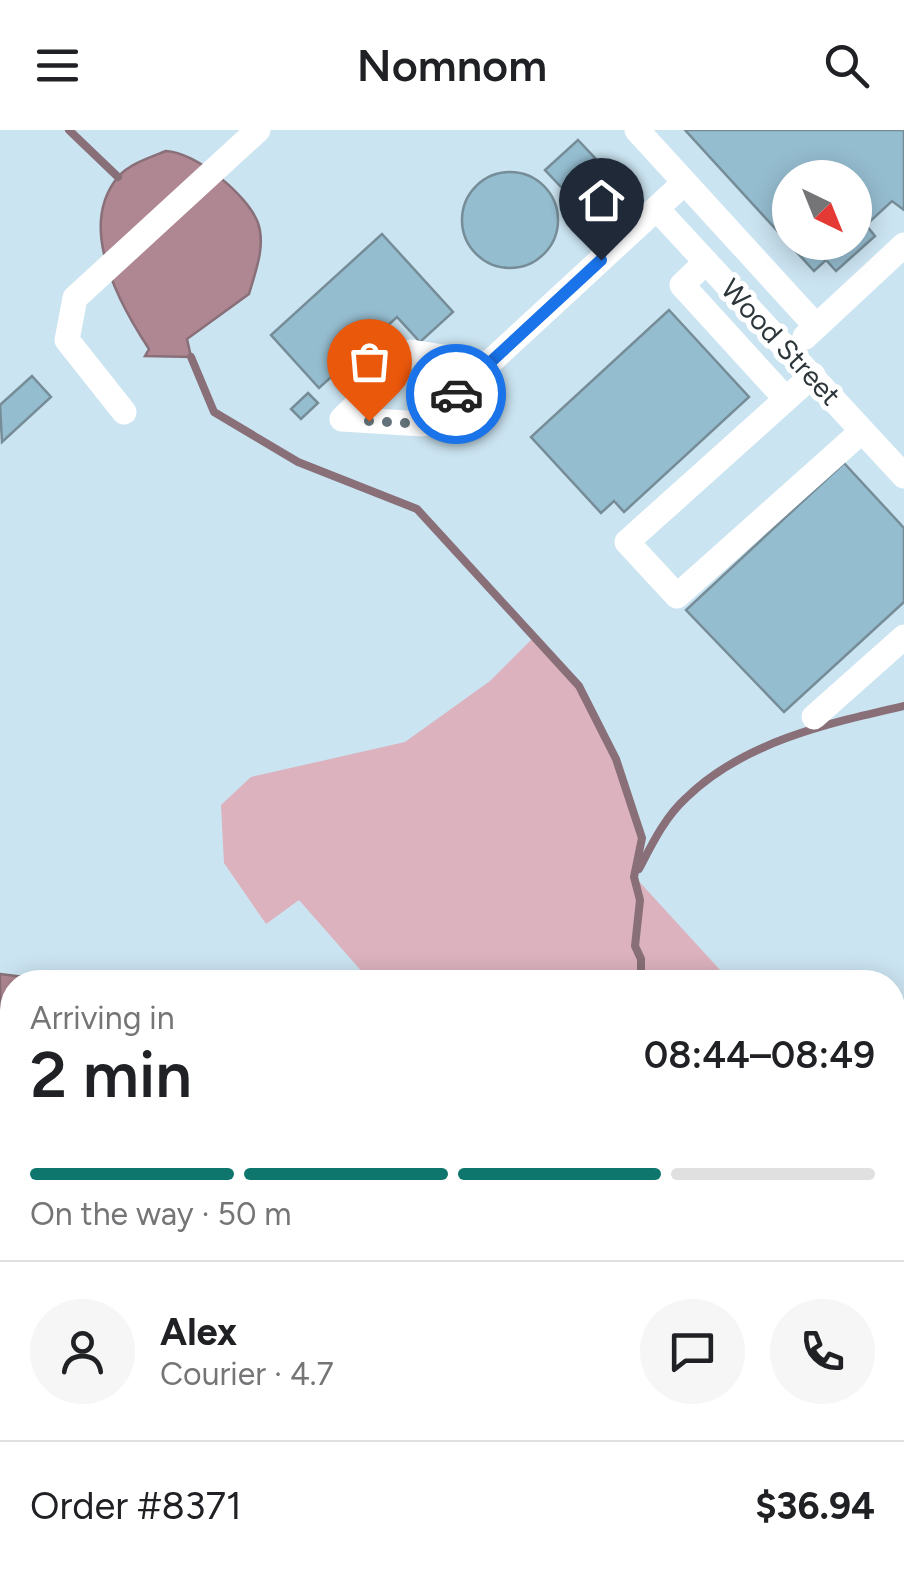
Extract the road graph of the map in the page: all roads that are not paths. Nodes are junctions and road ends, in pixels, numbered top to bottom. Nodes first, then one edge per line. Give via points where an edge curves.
1 (258, 130) edge
2 (637, 130) edge
3 (684, 184) junction
4 (658, 209) junction
5 (904, 245) edge
6 (706, 262) junction
7 (816, 326) junction
8 (790, 350) junction
9 (488, 364) junction
10 (813, 376) junction
11 (786, 399) junction
12 (124, 412) dead end
13 (862, 431) junction
14 (904, 476) edge
15 (904, 637) edge
16 (814, 718) dead end

1 - 12 street via 75,298 67,340
2 - 3 street
3 - 4 street
3 - 7 street
4 - 6 street, Wood Street
4 - 9 street
5 - 7 street
6 - 8 street, Wood Street
6 - 11 street via 682,285
7 - 8 street
8 - 10 street, Wood Street
9 - 9 street via 424,424 342,419 411,352
10 - 11 street
10 - 13 street, Wood Street
11 - 13 street via 627,542 677,596
13 - 14 street, Wood Street
15 - 16 street

